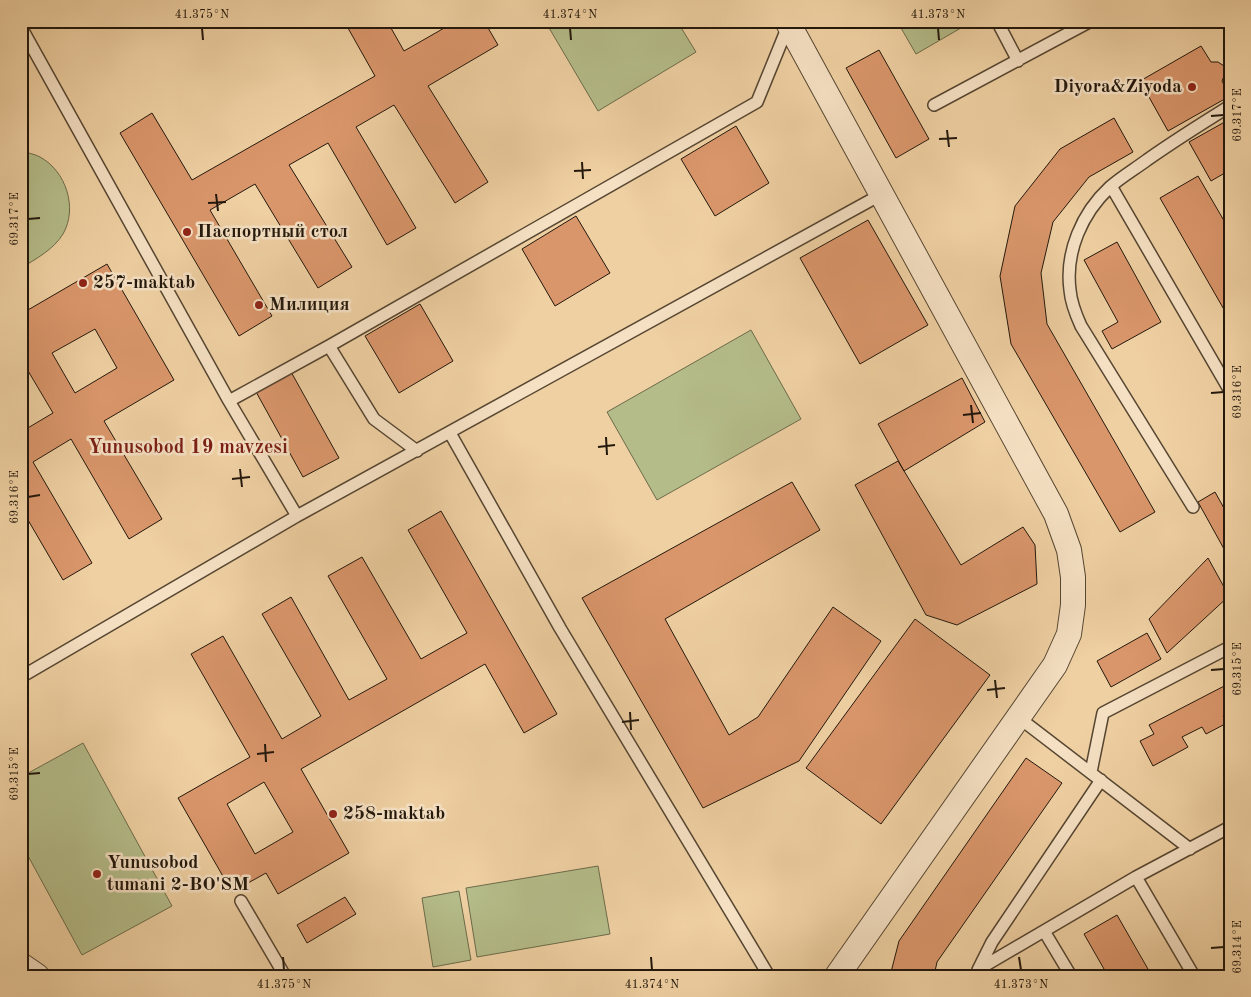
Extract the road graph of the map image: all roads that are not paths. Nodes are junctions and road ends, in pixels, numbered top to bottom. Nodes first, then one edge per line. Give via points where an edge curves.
1 (997, 21) edge
2 (1091, 21) edge
3 (788, 23) edge
4 (21, 27) edge
5 (1018, 61) junction
6 (934, 106) dead end
7 (1230, 106) edge
8 (1111, 186) junction
9 (882, 194) junction
10 (329, 346) junction
11 (1230, 391) edge
12 (229, 401) junction
13 (450, 434) junction
14 (417, 451) junction
15 (1193, 507) dead end
16 (297, 516) junction
17 (1230, 647) edge
18 (21, 676) edge
19 (1018, 716) junction
20 (1091, 772) junction
21 (1101, 780) junction
22 (1229, 830) edge
23 (1190, 848) junction
24 (1136, 877) junction
25 (241, 901) dead end
26 (1044, 931) junction
27 (21, 965) edge
28 (977, 973) edge
29 (36, 976) edge
30 (285, 976) edge
31 (769, 976) edge
32 (837, 976) edge
33 (1071, 976) edge
34 (1194, 976) edge

1 - 5 lane
2 - 5 lane
3 - 9 street
3 - 10 lane via 757,102
4 - 12 lane
5 - 6 lane
7 - 8 lane
8 - 11 lane
8 - 15 lane via 1085,217 1075,243 1069,271 1074,309 1081,326
9 - 13 lane
9 - 19 street via 1056,514 1069,550 1073,605 1069,634 1055,665
10 - 12 lane
10 - 14 lane via 374,419
12 - 16 lane
13 - 14 lane
13 - 31 lane via 560,628
14 - 16 lane
16 - 18 lane
17 - 20 lane via 1103,713
19 - 20 lane
19 - 32 street
20 - 21 lane
21 - 23 lane
21 - 28 lane via 992,942
22 - 23 lane
23 - 24 lane
24 - 26 lane
24 - 34 lane
25 - 30 lane
26 - 28 lane
26 - 33 lane
27 - 29 street

